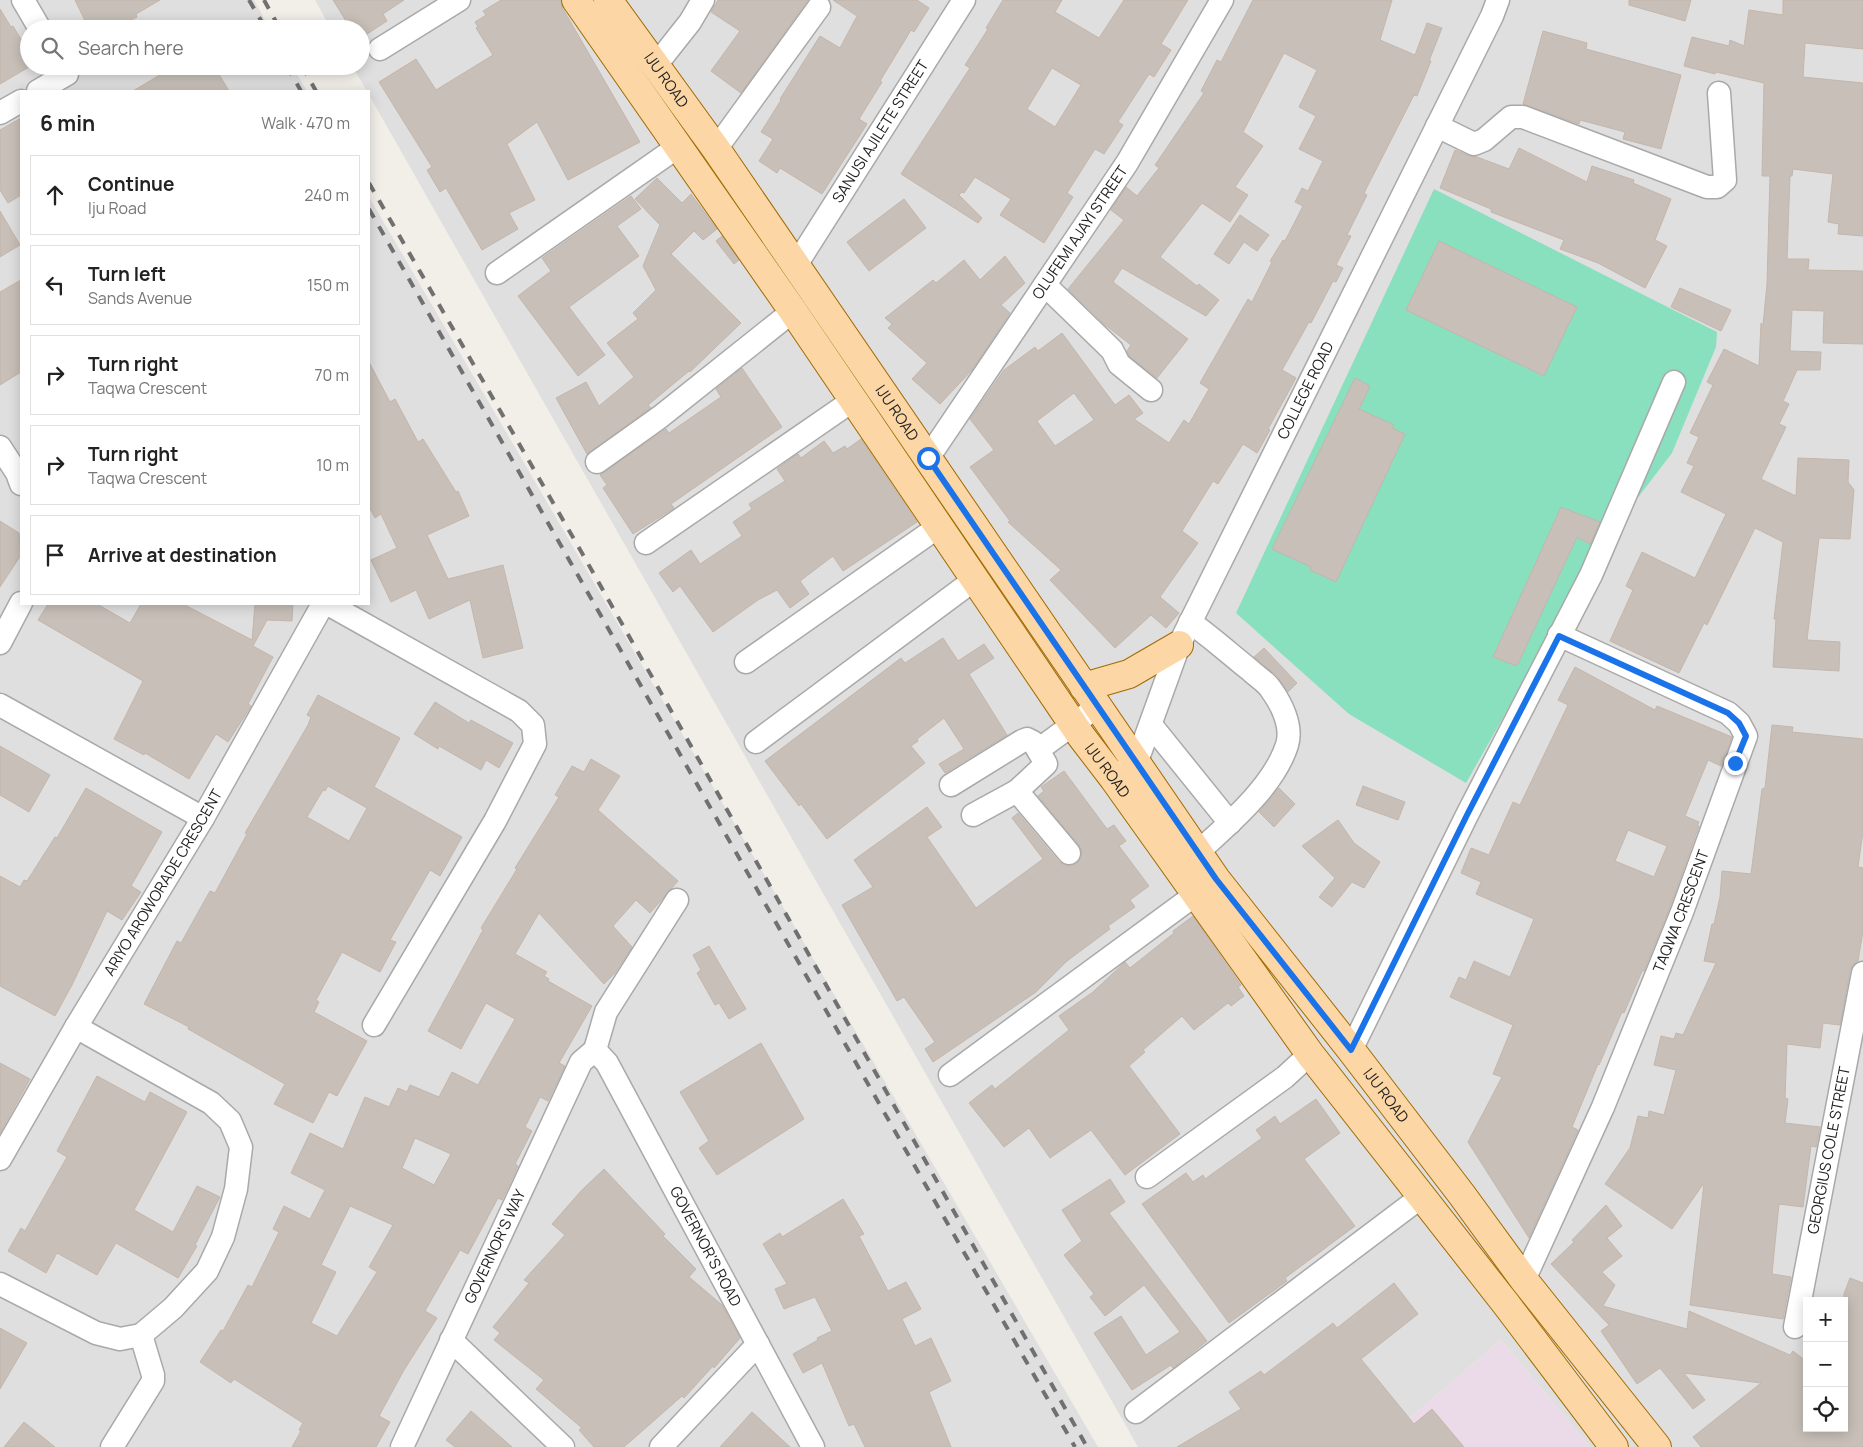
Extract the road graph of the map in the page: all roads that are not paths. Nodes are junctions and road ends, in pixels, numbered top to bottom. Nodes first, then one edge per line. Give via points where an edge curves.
1 (22, 0) edge
2 (459, 0) edge
3 (576, 0) edge
4 (703, 0) edge
5 (964, 0) edge
6 (1222, 0) edge
7 (1498, 0) edge
8 (617, 3) edge
9 (819, 7) dead end
10 (34, 20) edge
11 (380, 49) dead end
12 (656, 65) junction
13 (69, 77) edge
14 (40, 90) edge
15 (1719, 93) dead end
16 (20, 102) edge
17 (0, 113) edge
18 (1437, 126) junction
19 (679, 146) junction
20 (716, 149) junction
21 (796, 265) junction
22 (497, 273) dead end
23 (1045, 285) junction
24 (793, 311) junction
25 (1674, 382) dead end
26 (1150, 390) dead end
27 (852, 401) junction
28 (0, 447) edge
29 (928, 458) junction
30 (597, 462) dead end
31 (13, 473) edge
32 (938, 527) junction
33 (646, 543) dead end
34 (974, 580) junction
35 (20, 605) edge
36 (322, 605) edge
37 (330, 605) edge
38 (1185, 634) junction
39 (1559, 636) junction
40 (0, 643) edge
41 (746, 662) dead end
42 (1091, 697) junction
43 (0, 705) edge
44 (1072, 724) junction
45 (1151, 725) junction
46 (756, 742) dead end
47 (1038, 750) junction
48 (1136, 761) junction
49 (1114, 779) junction
50 (951, 785) dead end
51 (1017, 792) junction
52 (973, 815) dead end
53 (203, 818) junction
54 (1230, 823) junction
55 (1198, 852) junction
56 (1069, 853) dead end
57 (1195, 895) junction
58 (677, 900) dead end
59 (1863, 973) edge
60 (374, 1024) dead end
61 (76, 1027) junction
62 (595, 1050) junction
63 (1351, 1050) junction
64 (1310, 1054) junction
65 (950, 1075) dead end
66 (0, 1158) edge
67 (1147, 1177) dead end
68 (1421, 1197) junction
69 (1524, 1280) junction
70 (0, 1284) edge
71 (1795, 1327) dead end
72 (141, 1335) junction
73 (451, 1340) junction
74 (758, 1344) junction
75 (1136, 1412) dead end
76 (112, 1447) edge
77 (402, 1447) edge
78 (564, 1447) edge
79 (661, 1447) edge
80 (813, 1447) edge
81 (1614, 1447) edge
82 (1658, 1447) edge

1 - 10 street
2 - 11 street
3 - 19 main road, IJU ROAD
4 - 12 street
5 - 21 street, SANUSI AJILETE STREET
6 - 23 street, OLUFEMI AJAYI STREET via 1127,163
7 - 18 street, COLLEGE ROAD
8 - 12 main road, IJU ROAD
9 - 20 street
12 - 20 main road, IJU ROAD
13 - 14 street
15 - 18 street via 1724,180 1717,187 1707,187 1523,118 1511,117 1484,140 1474,144
16 - 17 street
18 - 38 street, COLLEGE ROAD
19 - 22 street
19 - 24 main road, IJU ROAD
20 - 21 main road, IJU ROAD
21 - 29 main road, IJU ROAD
23 - 26 street via 1112,350 1119,364
23 - 29 street, OLUFEMI AJAYI STREET
24 - 27 main road, IJU ROAD
24 - 30 street via 660,417
25 - 39 street via 1591,575
27 - 32 main road, IJU ROAD
27 - 33 street
28 - 31 street
29 - 42 main road, IJU ROAD
32 - 34 main road, IJU ROAD
32 - 41 street
34 - 44 main road, IJU ROAD
34 - 46 street
35 - 40 street
36 - 53 street, ARIYO AROWORADE CRESCENT
37 - 60 street via 518,711 533,725 534,744 495,821
38 - 42 main road
38 - 45 street, COLLEGE ROAD
38 - 54 street via 1212,638 1269,687 1285,716 1288,744 1274,771
39 - 63 street
39 - 69 street, TAQWA CRESCENT via 1728,713 1746,736 1682,912 1610,1090
42 - 44 street
42 - 48 main road, IJU ROAD
43 - 53 street
44 - 47 street
44 - 49 main road, IJU ROAD
45 - 48 street, COLLEGE ROAD
45 - 54 street
47 - 50 street via 1028,739 1022,741
47 - 51 street via 1046,764
48 - 49 street, COLLEGE ROAD
48 - 55 main road, IJU ROAD
49 - 57 main road, IJU ROAD
51 - 52 street
51 - 56 street
53 - 61 street, ARIYO AROWORADE CRESCENT
54 - 55 street
55 - 63 main road, IJU ROAD
57 - 64 main road, IJU ROAD
57 - 65 street
58 - 62 street via 606,1012
59 - 71 street, GEORGIUS COLE STREET
61 - 66 street, ARIYO AROWORADE CRESCENT
61 - 72 street via 211,1103 230,1121 241,1147 236,1189 223,1237 207,1271 173,1308
62 - 73 street, GOVERNOR'S WAY via 581,1062
62 - 74 street, GOVERNOR'S ROAD via 607,1063
63 - 69 main road, IJU ROAD
64 - 67 street via 1285,1077
64 - 68 main road, IJU ROAD
68 - 75 street
68 - 81 main road, IJU ROAD
69 - 82 main road, IJU ROAD
70 - 72 street via 96,1333 120,1339
72 - 76 street via 153,1381
73 - 77 street, GOVERNOR'S WAY
73 - 78 street
74 - 79 street
74 - 80 street, GOVERNOR'S ROAD

